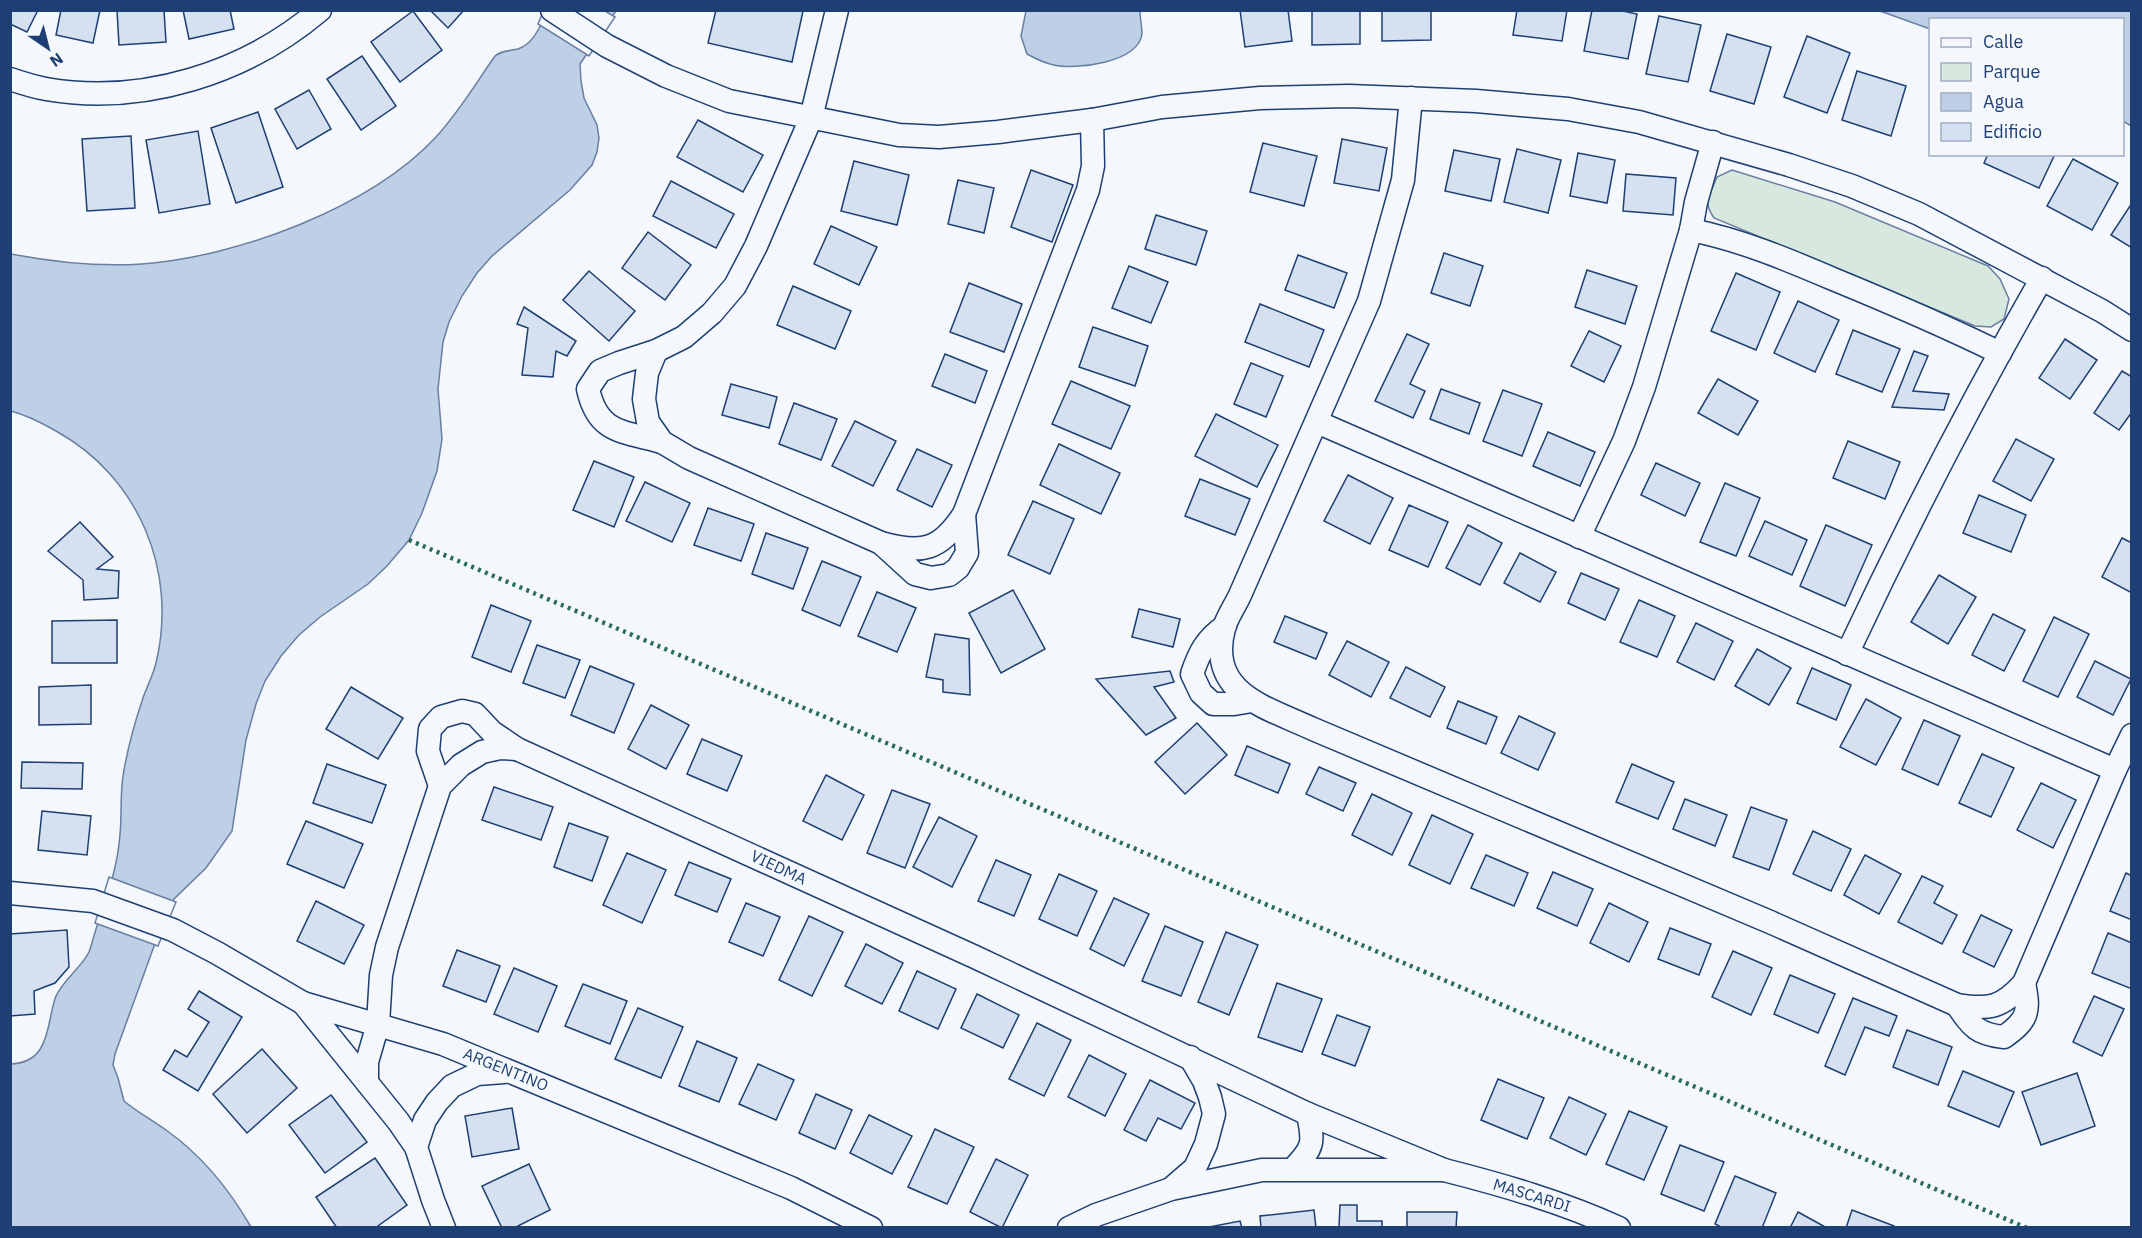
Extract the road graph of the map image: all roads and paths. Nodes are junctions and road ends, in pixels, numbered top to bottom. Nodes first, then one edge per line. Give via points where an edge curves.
1 (320, 10) edge
2 (552, 10) edge
3 (837, 10) edge
4 (10, 80) edge
5 (1411, 98) junction
6 (811, 118) junction
7 (1092, 120) junction
8 (1713, 142) junction
9 (1691, 230) junction
10 (2042, 278) junction
11 (2132, 330) edge
12 (656, 351) junction
13 (2000, 352) junction
14 (1317, 422) junction
15 (662, 442) junction
16 (964, 514) junction
17 (1580, 537) junction
18 (881, 543) junction
19 (1225, 626) junction
20 (1847, 654) junction
21 (1252, 701) junction
22 (2132, 735) edge
23 (518, 749) junction
24 (2115, 770) junction
25 (440, 786) junction
26 (10, 893) edge
27 (2024, 983) junction
28 (303, 1003) junction
29 (1957, 1005) junction
30 (378, 1024) junction
31 (1190, 1057) junction
32 (512, 1072) junction
33 (367, 1082) junction
34 (1255, 1089) junction
35 (1214, 1114) junction
36 (1308, 1114) junction
37 (1206, 1144) junction
38 (416, 1147) junction
39 (1293, 1169) junction
40 (1443, 1170) junction
41 (1236, 1174) junction
42 (1171, 1189) junction
43 (444, 1227) edge
44 (871, 1227) edge
45 (1069, 1227) edge
46 (1618, 1227) edge

1 - 4 street via 298,29 257,53 214,73 165,87 107,94 46,89
2 - 6 street via 607,46 666,76 729,101
3 - 6 street
5 - 7 street via 1260,98 1162,107
5 - 8 street via 1568,109 1639,122
5 - 14 street via 1403,180 1386,244 1369,301
6 - 7 street via 899,135 939,136
6 - 12 street via 735,286 684,337
7 - 16 street via 1093,166 1088,190
8 - 9 street
8 - 10 street via 1852,186 1919,214
9 - 13 street via 1724,236 1762,250
9 - 17 street via 1644,387
10 - 11 street
10 - 13 street
12 - 15 street via 647,373 644,399 648,422
12 - 15 street via 600,371 588,389 602,422
13 - 20 street via 1885,572
14 - 17 street
14 - 19 street
15 - 18 street via 689,458
16 - 18 street via 952,533 922,549 907,550
16 - 18 street via 967,553 949,575 931,578 915,574
17 - 20 street
19 - 21 street via 1220,649 1224,672
19 - 21 street via 1211,636 1192,674 1201,693 1213,704
20 - 24 street
21 - 29 street
22 - 24 street
23 - 25 street via 482,752 461,765
23 - 25 street, VIEDMA via 492,732 475,714 462,711 441,717 430,729 428,751
23 - 31 street, VIEDMA
24 - 27 street
25 - 30 street via 387,947
26 - 28 street via 93,902 173,930
27 - 29 street via 2001,1004 1980,1009
27 - 29 street via 2027,1016 2004,1037 1986,1035 1971,1026
28 - 30 street, ARGENTINO
28 - 33 street
30 - 32 street, ARGENTINO via 443,1044
30 - 33 street via 367,1062
31 - 34 street, VIEDMA
31 - 35 street via 1204,1081
32 - 38 street via 477,1074 452,1086 425,1120
32 - 44 street, ARGENTINO via 791,1188
33 - 38 street
34 - 35 street via 1235,1089 1224,1096
34 - 36 street
35 - 37 street
36 - 39 street via 1313,1137 1308,1154
36 - 40 street
37 - 41 street via 1218,1167
37 - 42 street via 1195,1168
38 - 43 street
39 - 40 street
39 - 41 street
40 - 46 street, MASCARDI via 1580,1210
41 - 42 street
42 - 45 street

